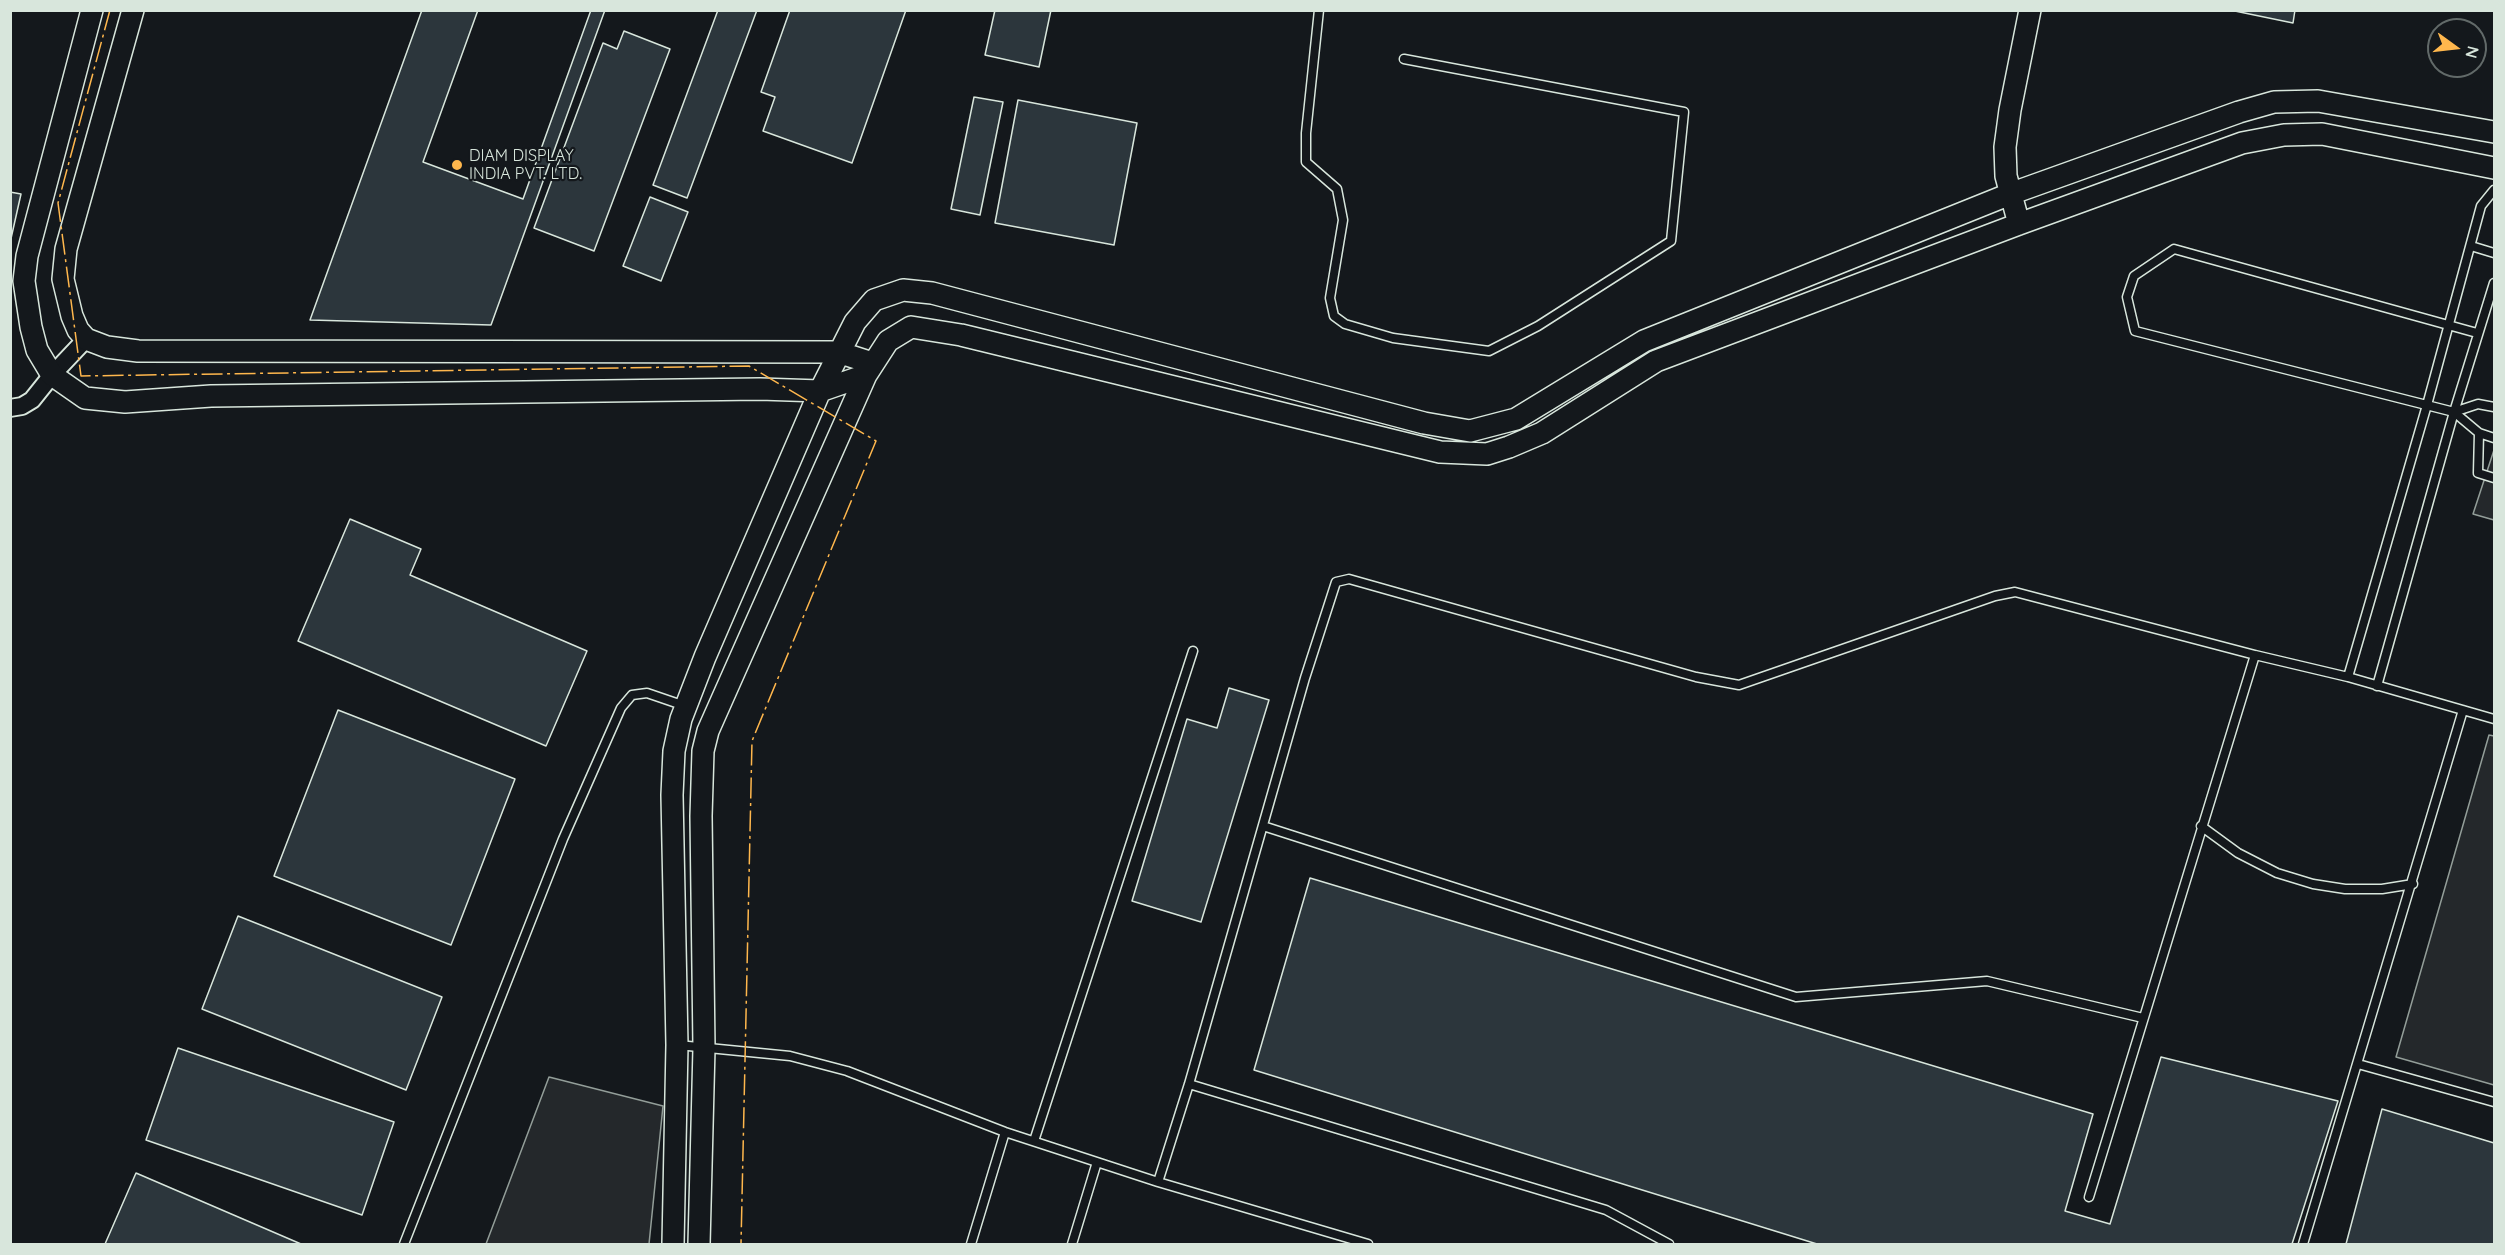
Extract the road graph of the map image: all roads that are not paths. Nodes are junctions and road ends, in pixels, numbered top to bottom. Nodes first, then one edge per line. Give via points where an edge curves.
1 (92, 10) edge
2 (133, 10) edge
3 (1319, 10) edge
4 (2030, 10) edge
5 (1404, 59) dead end
6 (2494, 132) edge
7 (2494, 168) edge
8 (2494, 190) edge
9 (2010, 194) junction
10 (2019, 224) junction
11 (2471, 246) junction
12 (2494, 253) edge
13 (2494, 283) edge
14 (2450, 325) junction
15 (2477, 333) junction
16 (86, 339) junction
17 (838, 352) junction
18 (869, 369) junction
19 (52, 375) junction
20 (820, 391) junction
21 (2427, 405) junction
22 (2494, 407) edge
23 (10, 408) edge
24 (2454, 412) junction
25 (2479, 433) junction
26 (2494, 438) edge
27 (2494, 478) edge
28 (1193, 651) dead end
29 (2255, 655) junction
30 (2348, 677) junction
31 (2377, 686) junction
32 (686, 706) junction
33 (2463, 710) junction
34 (2494, 719) edge
35 (1263, 826) junction
36 (2201, 826) junction
37 (2413, 884) junction
38 (2143, 1018) junction
39 (677, 1045) junction
40 (704, 1048) junction
41 (2358, 1064) junction
42 (1189, 1084) junction
43 (2494, 1102) edge
44 (1005, 1132) junction
45 (1034, 1141) junction
46 (1097, 1162) junction
47 (1158, 1182) junction
48 (2089, 1197) dead end
49 (404, 1245) edge
50 (674, 1245) edge
51 (699, 1245) edge
52 (971, 1245) edge
53 (1072, 1245) edge
54 (1368, 1245) edge
55 (1669, 1245) edge
56 (2303, 1245) edge

1 - 19 street via 25,273 25,297 37,350
2 - 16 street via 66,249 63,279 72,316
3 - 5 lane via 1306,162 1337,189 1343,220 1330,298 1334,316 1345,324 1393,338 1489,351 1538,326 1671,241 1684,112
4 - 9 street via 2006,137
6 - 9 street via 2318,101 2274,102
7 - 10 street via 2322,134 2284,135 2242,143
8 - 11 lane via 2481,206
9 - 10 street
9 - 17 street via 1644,341 1516,419 1470,431 1424,423 932,293 903,290 874,300 855,322
10 - 18 street via 1656,361 1542,433 1487,454 1440,452 961,335 911,327 888,341
11 - 12 lane
11 - 14 lane
13 - 15 lane
14 - 15 lane
14 - 21 lane
14 - 21 lane via 2174,249 2134,276 2127,297 2134,331
15 - 24 lane
16 - 17 street via 106,347 138,351
16 - 19 street
17 - 18 street
17 - 20 street
18 - 20 street
18 - 40 street via 708,731 703,751
19 - 20 street via 85,398 125,402 211,396
19 - 23 street via 32,400
20 - 32 street
21 - 24 lane
21 - 30 lane
22 - 24 lane via 2478,404
24 - 25 lane
24 - 31 lane
25 - 26 lane
25 - 27 lane via 2478,473
28 - 45 lane
29 - 30 lane
29 - 35 lane via 2015,592 1739,685 1696,677 1349,579 1336,582
29 - 36 lane
30 - 31 lane
31 - 33 lane
32 - 39 street via 674,751 672,795
32 - 49 lane via 648,693 632,695 621,708 563,839
33 - 34 lane
33 - 37 lane
35 - 38 lane via 1796,997 1987,981
35 - 42 lane
36 - 37 lane via 2238,853 2277,873 2313,884 2382,889
36 - 38 lane
37 - 41 lane
38 - 48 lane
39 - 40 lane
39 - 50 street
40 - 44 lane via 790,1056 847,1071
40 - 51 street
41 - 43 lane
41 - 56 lane
42 - 47 lane
42 - 55 lane via 1606,1210
44 - 45 lane
44 - 52 lane
45 - 46 lane
46 - 47 lane
46 - 53 lane
47 - 54 lane

